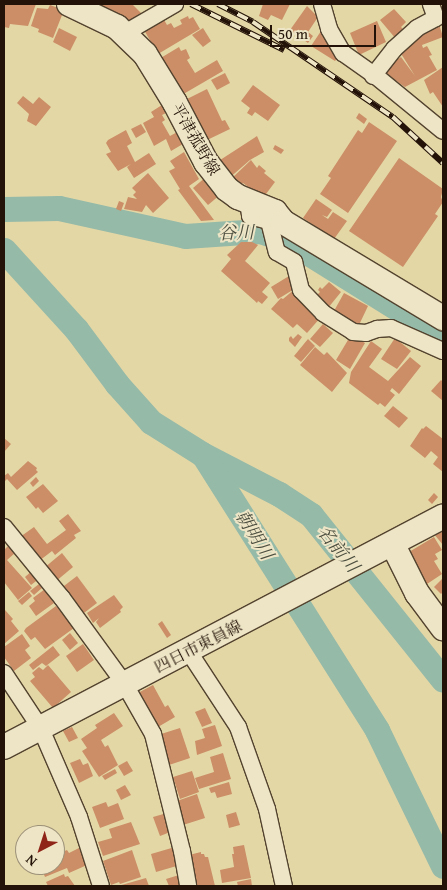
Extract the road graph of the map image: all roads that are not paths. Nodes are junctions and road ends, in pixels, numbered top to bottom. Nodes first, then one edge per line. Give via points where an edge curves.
1 (69, 4) edge
2 (174, 4) edge
3 (322, 4) edge
4 (437, 13) edge
5 (125, 33) junction
6 (373, 76) junction
7 (443, 131) edge
8 (248, 201) junction
9 (443, 318) edge
10 (443, 351) edge
11 (443, 517) edge
12 (4, 527) edge
13 (386, 549) junction
14 (443, 628) edge
15 (192, 650) junction
16 (4, 673) edge
17 (124, 683) junction
18 (41, 729) junction
19 (4, 747) edge
20 (101, 886) edge
21 (188, 886) edge
22 (284, 886) edge

1 - 5 main road, 平津菰野線
2 - 5 street
3 - 6 street via 329,29 343,53
4 - 6 street via 394,48
5 - 8 main road, 平津菰野線 via 153,65 213,173 227,189
6 - 7 street
8 - 9 main road, 平津菰野線 via 275,212 283,222
8 - 10 street via 250,216 269,221 277,252 294,262 301,290 323,313 353,332 390,328
11 - 13 main road, 四日市東員線
12 - 17 street via 62,598
13 - 14 main road
13 - 15 main road, 四日市東員線
15 - 17 main road, 四日市東員線
15 - 22 street via 238,727 262,791
16 - 18 street
17 - 18 main road, 四日市東員線
17 - 21 street via 153,734
18 - 19 main road, 四日市東員線
18 - 20 street via 79,816

